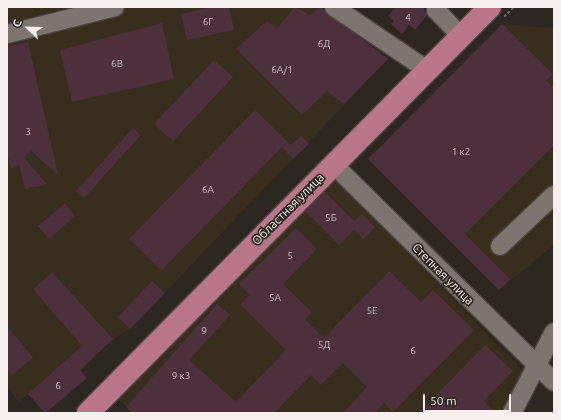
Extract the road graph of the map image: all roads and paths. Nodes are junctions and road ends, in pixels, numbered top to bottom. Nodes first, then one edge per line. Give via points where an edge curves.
1 (115, 7) edge
2 (336, 7) edge
3 (490, 7) edge
4 (435, 8) edge
5 (7, 34) edge
6 (460, 35) junction
7 (427, 70) junction
8 (333, 164) junction
9 (554, 195) edge
10 (500, 246) dead end
11 (554, 332) edge
12 (535, 365) junction
13 (554, 382) edge
14 (88, 413) edge
15 (512, 413) edge

1 - 5 street
2 - 7 street
3 - 6 main road, Областная улица
4 - 6 street
6 - 7 main road, Областная улица
7 - 8 main road, Областная улица
8 - 12 street, Степная улица
8 - 14 main road, Областная улица
9 - 10 street
11 - 12 street
12 - 13 street, Степная улица
12 - 15 street

